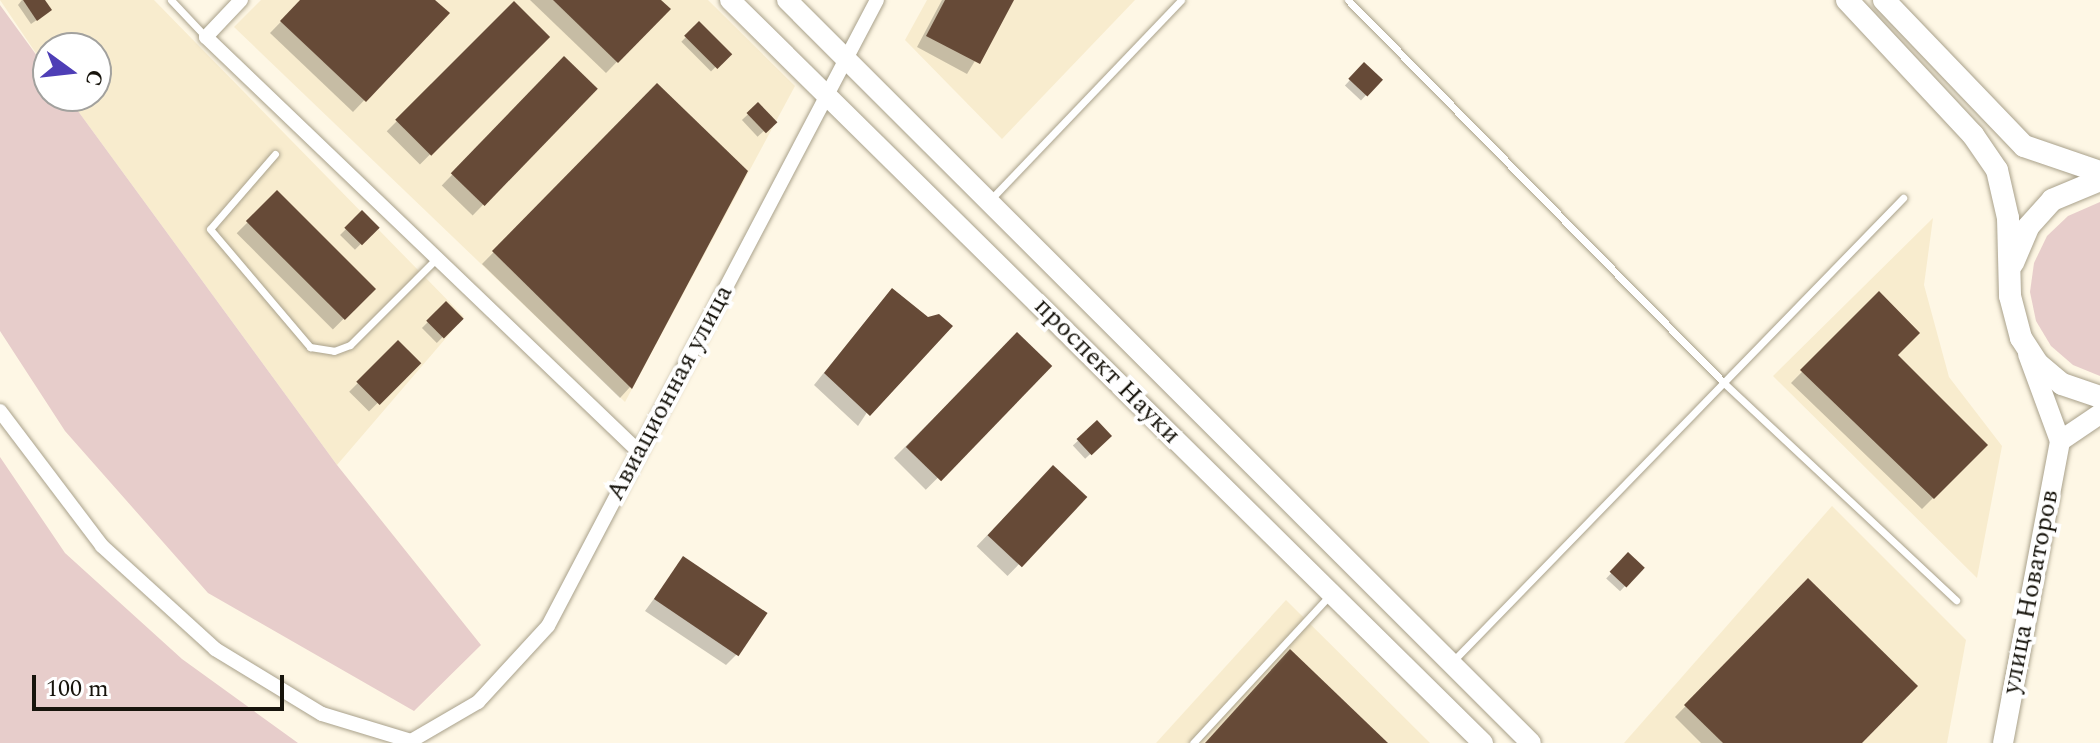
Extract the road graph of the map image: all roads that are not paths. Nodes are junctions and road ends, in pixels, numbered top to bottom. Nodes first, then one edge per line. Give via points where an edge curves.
1 (171, 0) edge
2 (241, 0) edge
3 (730, 0) edge
4 (787, 0) edge
5 (877, 0) edge
6 (1181, 0) edge
7 (1348, 0) edge
8 (1847, 0) edge
9 (1884, 0) edge
10 (206, 37) junction
11 (847, 59) junction
12 (827, 96) junction
13 (275, 154) dead end
14 (2100, 172) edge
15 (2100, 180) edge
16 (1903, 198) dead end
17 (991, 199) junction
18 (437, 258) junction
19 (2010, 296) junction
20 (2021, 338) junction
21 (1724, 383) junction
22 (2100, 397) edge
23 (0, 411) edge
24 (2100, 414) edge
25 (2060, 441) junction
26 (639, 452) junction
27 (1331, 593) junction
28 (1956, 600) dead end
29 (1451, 663) junction
30 (411, 741) edge
31 (1193, 743) edge
32 (1483, 743) edge
33 (1531, 743) edge
34 (2003, 743) edge

1 - 10 lane
2 - 10 street
3 - 12 street, проспект Науки
4 - 11 street, проспект Науки
5 - 11 street, Авиационная улица
6 - 17 lane
7 - 21 lane
8 - 19 main road via 1973,135 1997,170 2008,218
9 - 14 main road via 2024,146
10 - 18 street
11 - 12 street, Авиационная улица
11 - 17 street, проспект Науки
12 - 26 street, Авиационная улица
12 - 27 street, проспект Науки
13 - 18 lane via 210,229 310,347 334,351 350,345
15 - 19 main road via 2052,200 2028,227 2013,260
16 - 21 lane
17 - 29 street, проспект Науки
18 - 26 street
19 - 20 main road
20 - 22 main road via 2038,364 2062,384
20 - 25 street
21 - 28 lane
21 - 29 lane
23 - 30 street via 102,546 215,649 322,714
24 - 25 street
25 - 34 street, улица Новаторов
26 - 30 street, Авиационная улица via 548,626 478,702
27 - 31 lane
27 - 32 street, проспект Науки
29 - 33 street, проспект Науки

